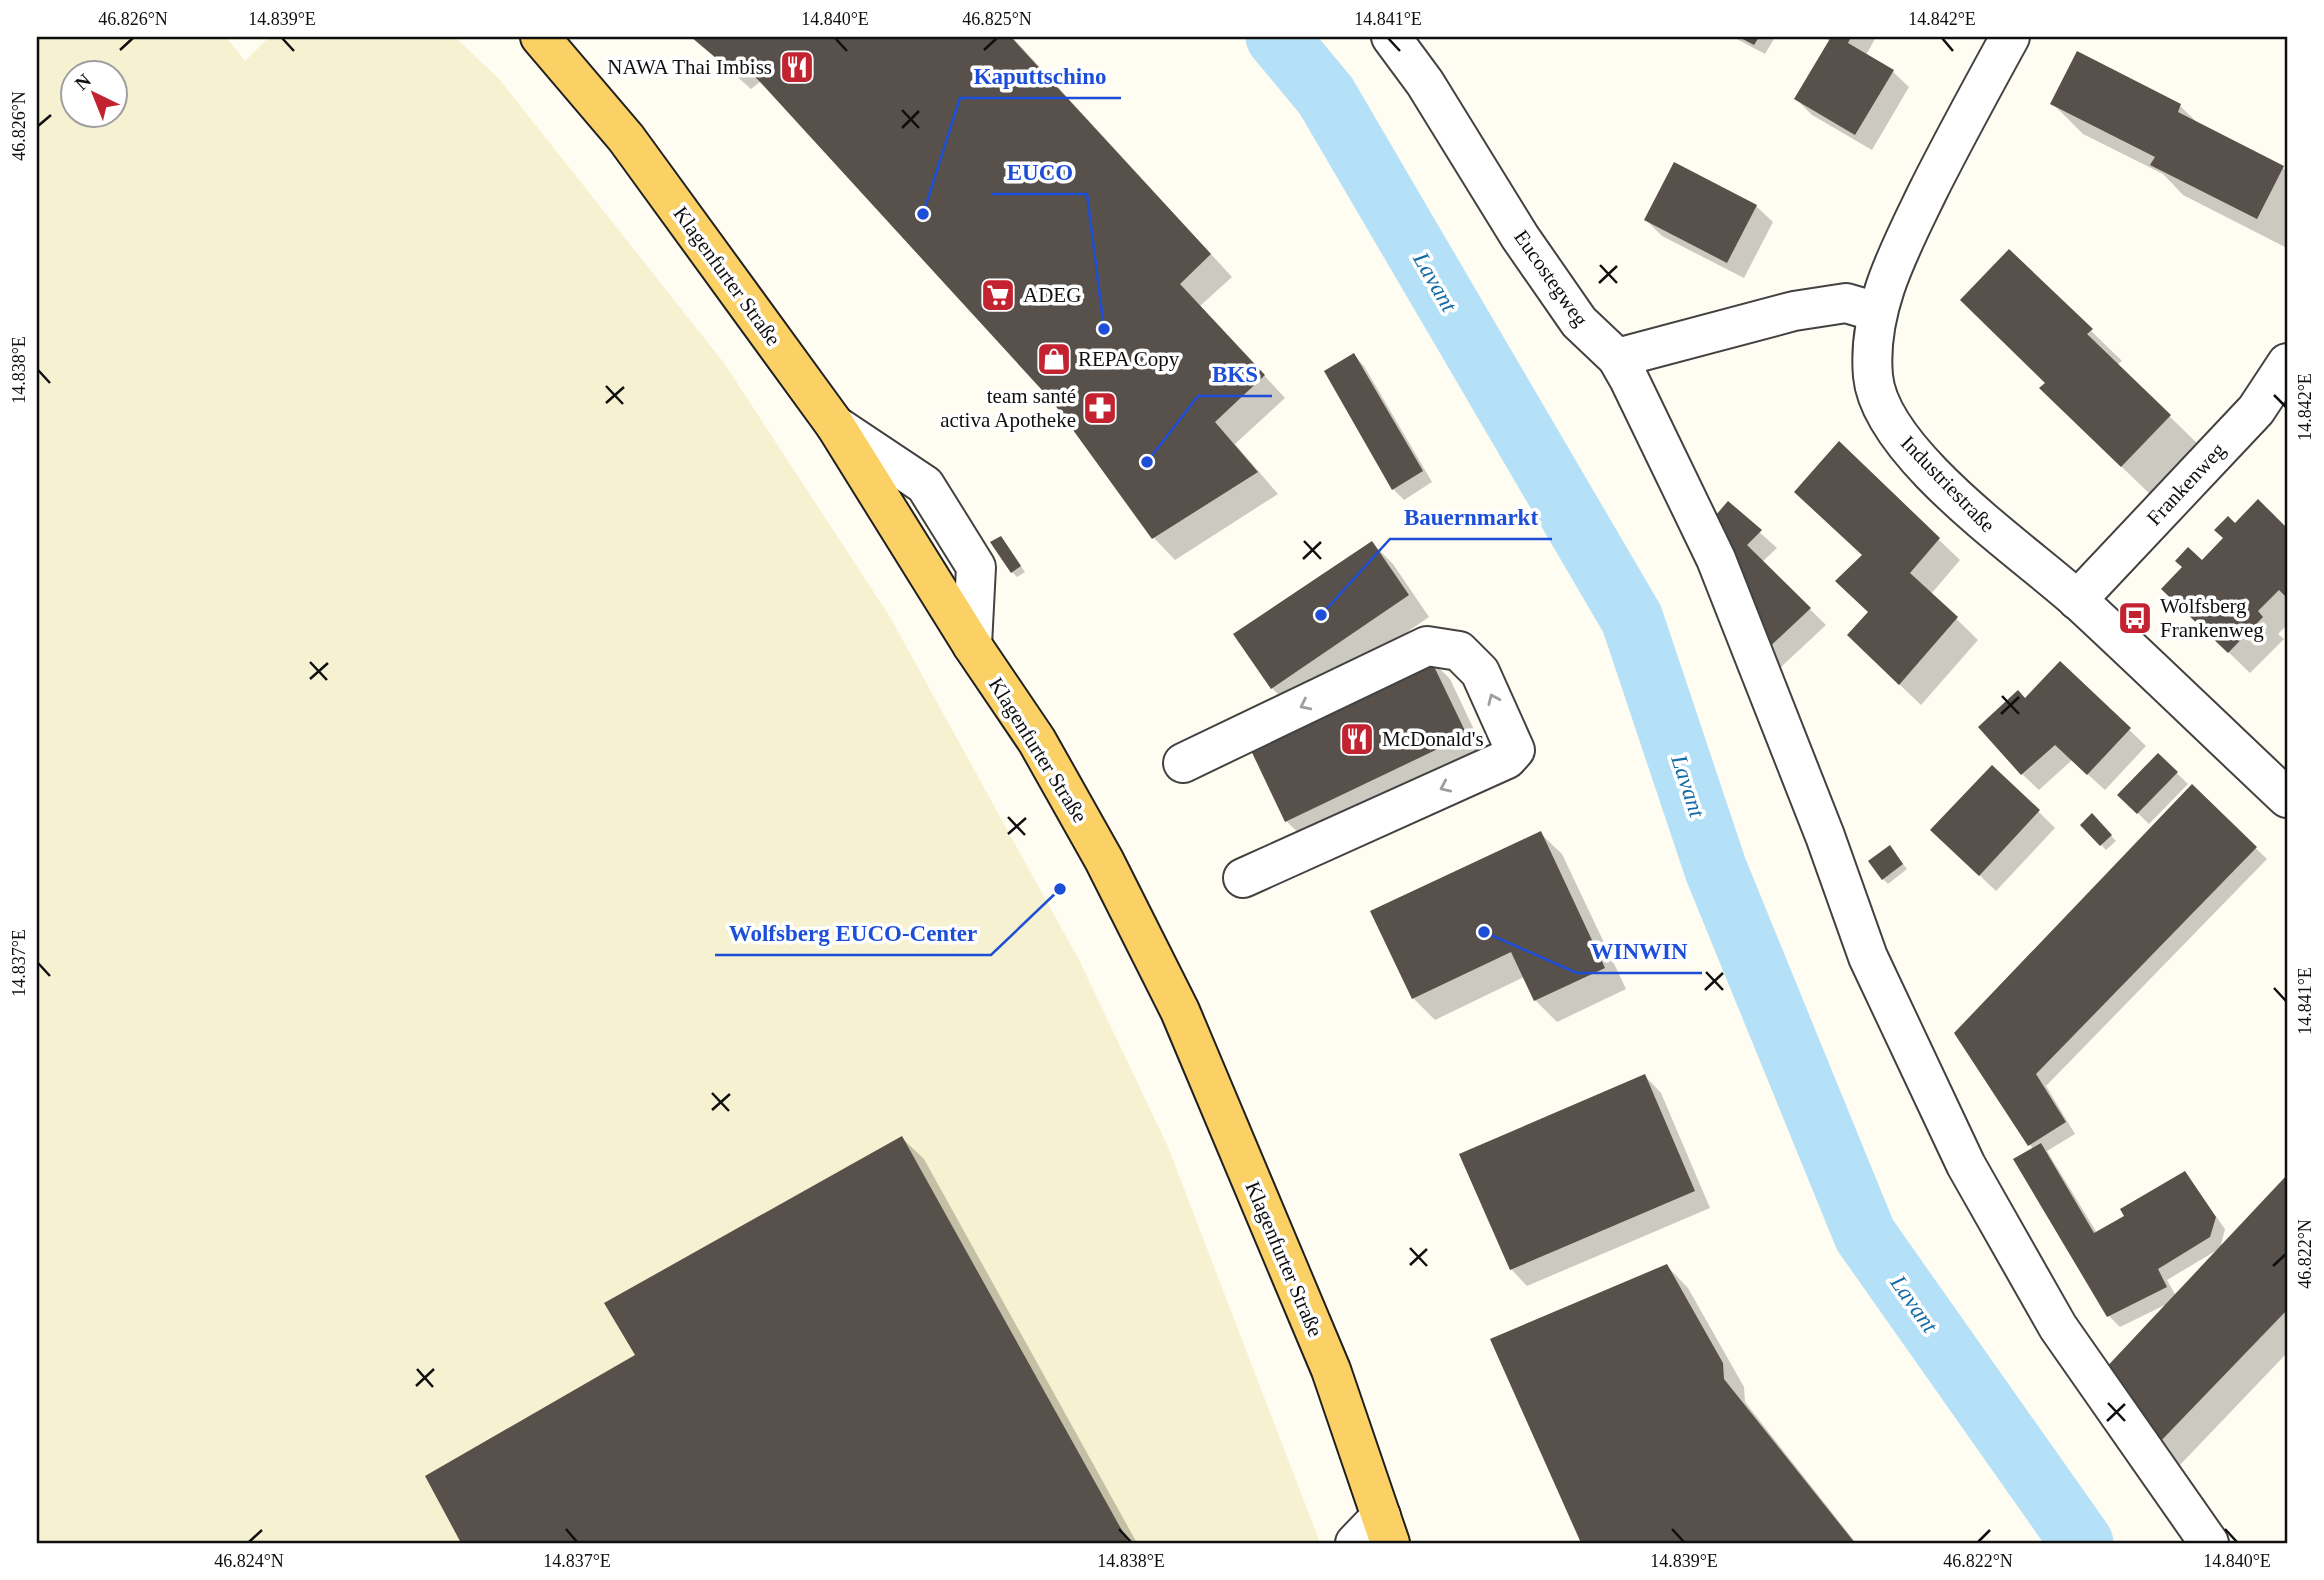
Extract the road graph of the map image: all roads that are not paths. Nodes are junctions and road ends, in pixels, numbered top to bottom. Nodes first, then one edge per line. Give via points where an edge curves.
1 (540, 37) edge
2 (1391, 37) edge
3 (2010, 37) edge
4 (1877, 312) junction
5 (1616, 358) junction
6 (2287, 363) edge
7 (2077, 600) junction
8 (1183, 763) dead end
9 (2287, 798) edge
10 (1243, 878) dead end
11 (1385, 1530) edge
12 (1355, 1543) edge
13 (2208, 1543) edge

1 - 11 main road, Klagenfurter Straße via 626,138 835,425 1068,795 1180,1011 1331,1370
2 - 5 street, Eucostegweg via 1579,322
3 - 4 street, Industriestraße via 1891,267
4 - 5 street via 1846,303 1794,311
4 - 7 street, Industriestraße via 1873,375 1878,399 1895,430 1987,528
5 - 13 street, Eucostegweg via 1716,558 1868,957 1966,1165 2058,1327
6 - 7 street, Frankenweg via 2256,410
7 - 9 street, Industriestraße
8 - 10 street via 1427,646 1459,651 1480,672 1516,750 1507,760
11 - 12 street

